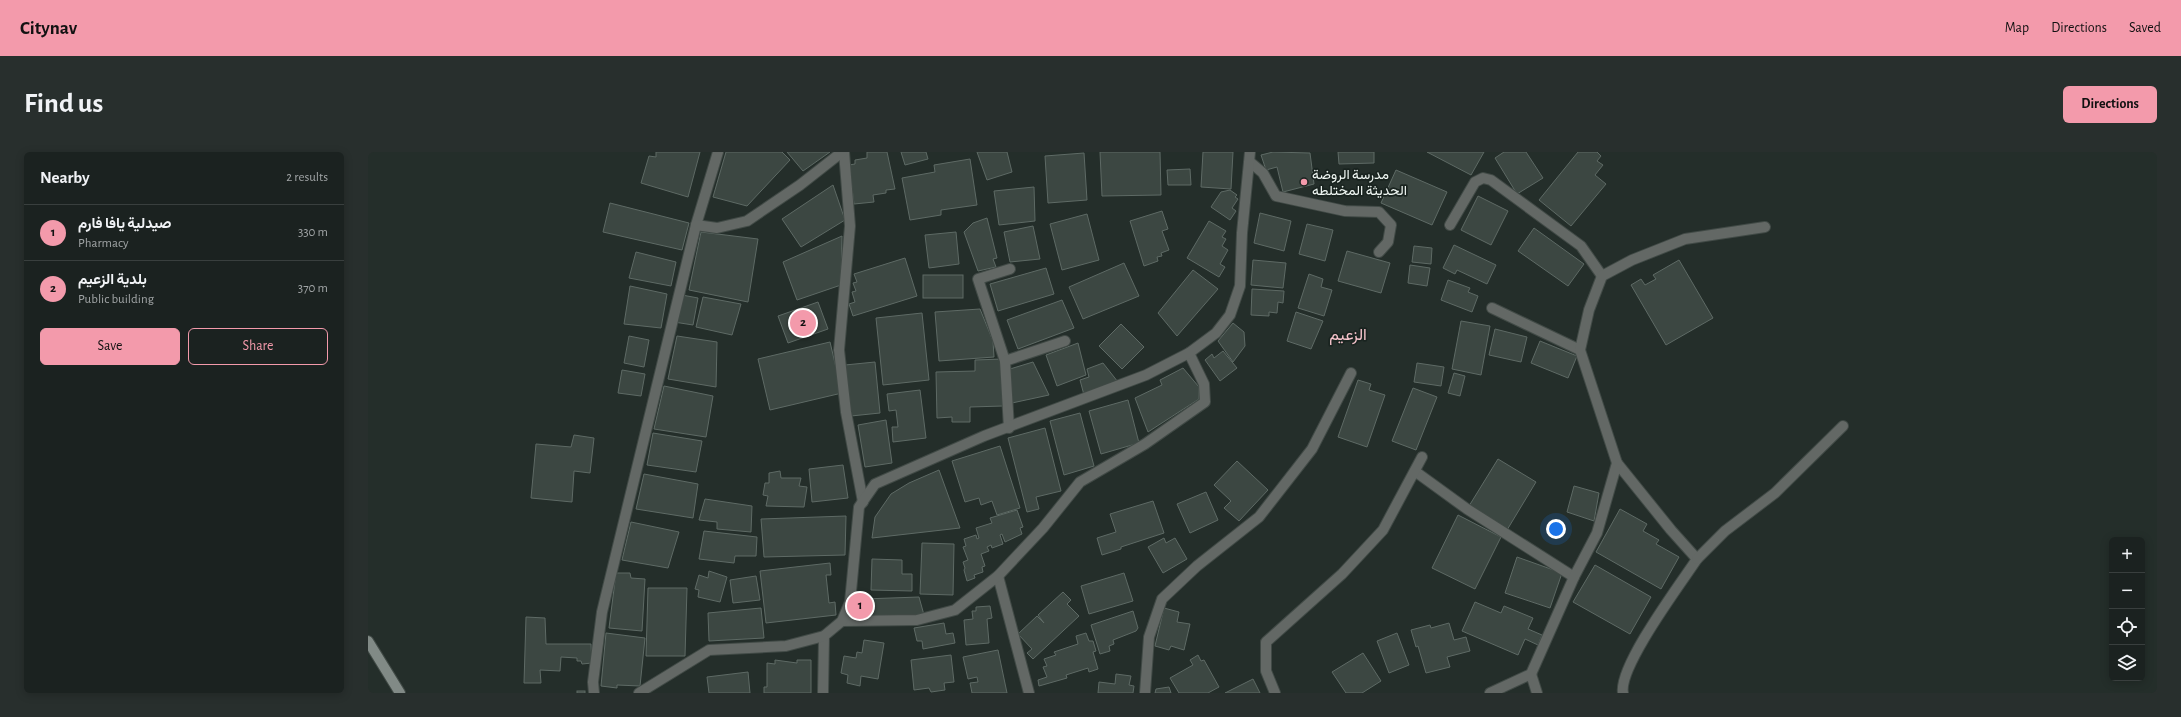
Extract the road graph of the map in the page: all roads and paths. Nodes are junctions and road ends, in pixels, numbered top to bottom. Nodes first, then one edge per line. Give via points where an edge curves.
1 (718, 152) edge
2 (843, 152) edge
3 (1250, 157) edge
4 (696, 225) junction
5 (1450, 225) dead end
6 (1765, 227) dead end
7 (1379, 252) dead end
8 (1010, 268) dead end
9 (1602, 276) junction
10 (1492, 308) dead end
11 (1065, 342) dead end
12 (1580, 350) junction
13 (1189, 353) junction
14 (1005, 361) junction
15 (1351, 373) dead end
16 (1843, 426) dead end
17 (1009, 428) junction
18 (1422, 457) dead end
19 (1617, 463) junction
20 (1416, 472) junction
21 (863, 502) junction
22 (1697, 559) junction
23 (998, 576) junction
24 (1574, 577) junction
25 (842, 621) junction
26 (824, 636) junction
27 (368, 641) edge
28 (1531, 674) junction
29 (400, 693) edge
30 (594, 693) edge
31 (639, 693) edge
32 (824, 693) edge
33 (1030, 693) edge
34 (1145, 693) edge
35 (1275, 693) edge
36 (1490, 693) edge
37 (1537, 693) edge
38 (1623, 693) edge

1 - 4 street
2 - 4 street via 747,221 717,228
2 - 21 street via 850,226 839,350 846,412
3 - 7 street via 1276,196 1345,211 1379,212 1390,225 1388,242
3 - 13 street via 1242,233 1240,286 1230,315 1216,333
4 - 30 street via 602,612 593,682
5 - 9 street via 1475,182 1483,178 1490,180 1581,246
6 - 9 street via 1685,239 1632,260
8 - 14 street via 978,278
9 - 12 street via 1589,310
10 - 12 street
11 - 14 street
12 - 19 street
13 - 17 street via 1146,375
13 - 23 street via 1204,384 1205,402 1146,444 1080,482 1043,528
14 - 17 street
15 - 34 street via 1312,450 1259,517 1197,566 1162,599 1149,637
16 - 22 street via 1775,493 1725,531
17 - 21 street via 875,484
18 - 20 street
19 - 22 street via 1670,530
19 - 24 street via 1598,533
20 - 24 street via 1466,509
20 - 35 street via 1383,530 1342,574 1266,642 1266,671
21 - 25 street via 859,507 850,602
22 - 38 street via 1629,665
23 - 25 street via 955,610 917,620
23 - 33 street
24 - 28 street
25 - 26 street
26 - 31 street via 786,646 709,650
26 - 32 street
27 - 29 main road
28 - 36 street
28 - 37 street

